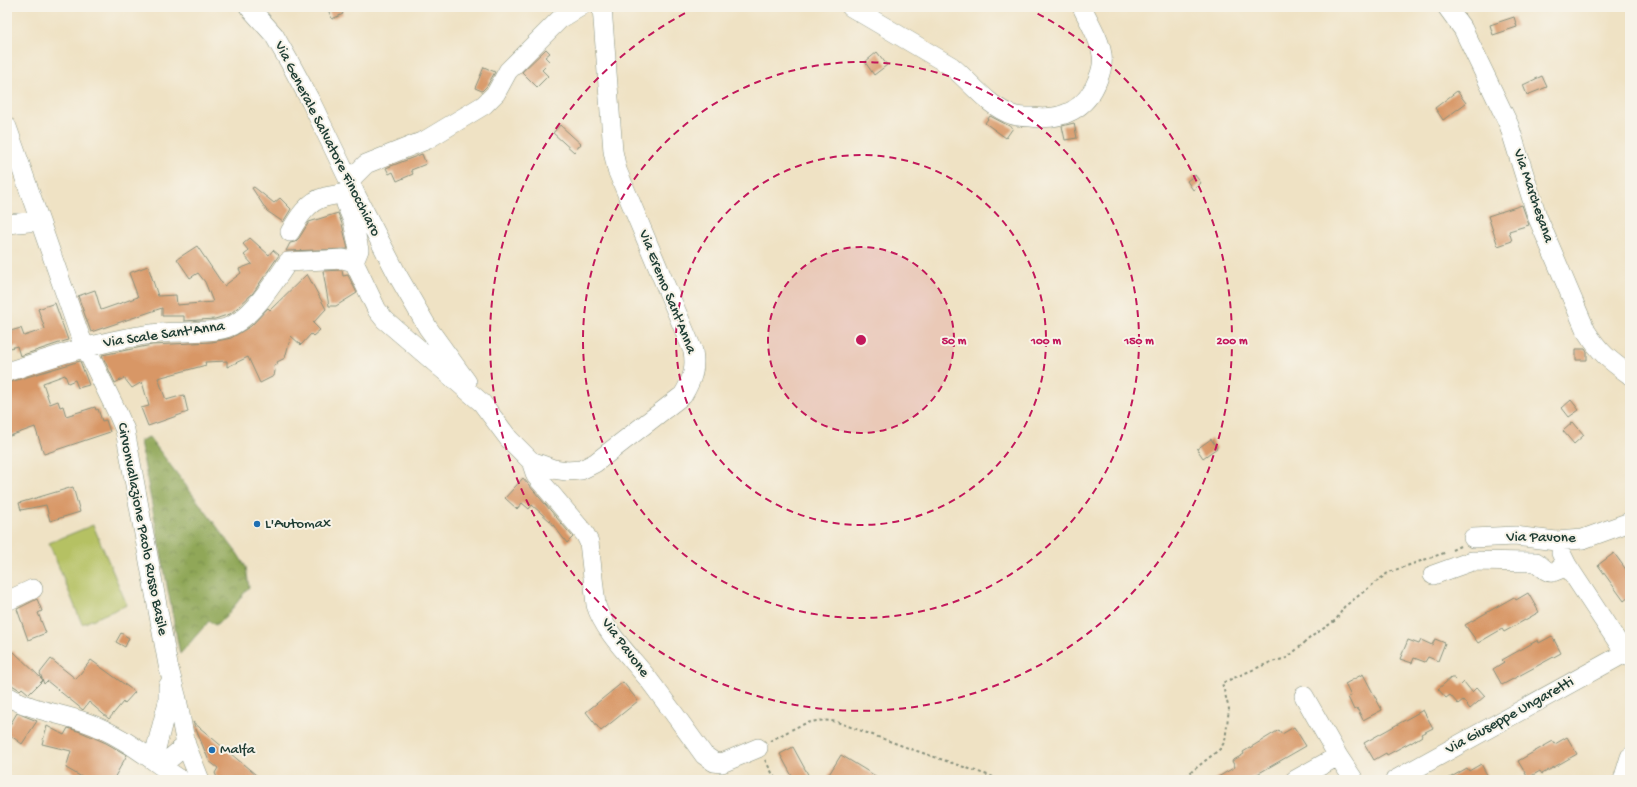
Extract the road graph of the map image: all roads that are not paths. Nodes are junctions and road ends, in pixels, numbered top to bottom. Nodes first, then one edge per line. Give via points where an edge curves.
1 (249, 7) edge
2 (580, 7) edge
3 (602, 7) edge
4 (851, 7) edge
5 (1082, 7) edge
6 (1447, 7) edge
7 (7, 128) edge
8 (349, 192) junction
9 (39, 221) junction
10 (7, 224) edge
11 (290, 232) dead end
12 (354, 262) junction
13 (398, 276) junction
14 (428, 328) junction
15 (414, 346) junction
16 (84, 348) junction
17 (7, 372) edge
18 (1630, 375) edge
19 (482, 403) junction
20 (531, 461) junction
21 (1630, 522) edge
22 (1474, 538) road end
23 (1556, 541) junction
24 (1567, 565) junction
25 (1433, 575) dead end
26 (33, 590) dead end
27 (7, 601) edge
28 (1628, 654) edge
29 (168, 665) junction
30 (7, 696) edge
31 (1304, 696) dead end
32 (186, 745) junction
33 (758, 748) road end
34 (1338, 756) junction
35 (1630, 757) edge
36 (157, 763) junction
37 (181, 780) edge
38 (200, 780) edge
39 (1295, 780) edge
40 (1354, 780) edge
41 (1395, 780) edge
42 (1623, 780) edge

1 - 8 street, Via Generale Salvatore Finocchiaro via 274,36 311,102
2 - 8 street via 560,19 508,71 496,93 484,105 426,140 366,164
3 - 20 street, Via Eremo Sant'Anna via 612,140 617,170 693,351 695,364 690,384 683,396 595,463 581,470 567,471
4 - 5 street via 951,66 1002,110 1014,116 1041,118 1056,118 1072,110 1084,102 1094,90 1100,73 1102,55
6 - 18 street, Via Marchesana via 1463,29 1509,125 1537,216 1586,331 1606,358
7 - 9 street, Cirvonvallazione Paolo Russo Basile
8 - 11 street via 324,197 308,206
8 - 12 street via 358,250
8 - 13 street, Via Generale Salvatore Finocchiaro
9 - 10 street
9 - 16 street, Cirvonvallazione Paolo Russo Basile
12 - 15 street, Via Eremo Sant'Anna via 377,310
12 - 16 street, Via Scale Sant'Anna via 288,262 264,296 242,319 226,328 139,336
13 - 14 street
13 - 15 street
14 - 15 street via 425,339
14 - 19 street
15 - 19 street, Via Eremo Sant'Anna
16 - 17 street, Via Scale Sant'Anna
16 - 29 street, Cirvonvallazione Paolo Russo Basile via 125,430
19 - 20 street, Via Eremo Sant'Anna via 509,440
20 - 33 street, Via Pavone via 536,476 589,542 598,613 704,755 714,762 722,763
21 - 23 street, Via Pavone via 1582,539
22 - 23 street, Via Pavone via 1515,536
23 - 24 street
24 - 25 street via 1549,573 1536,562 1472,561
24 - 28 street
26 - 27 street
28 - 41 street, Via Giuseppe Ungaretti
29 - 32 street
29 - 36 street via 168,702
30 - 36 street via 21,704 102,729
31 - 34 street
32 - 36 street
32 - 38 street
34 - 39 street
34 - 40 street
35 - 42 street
36 - 37 street

